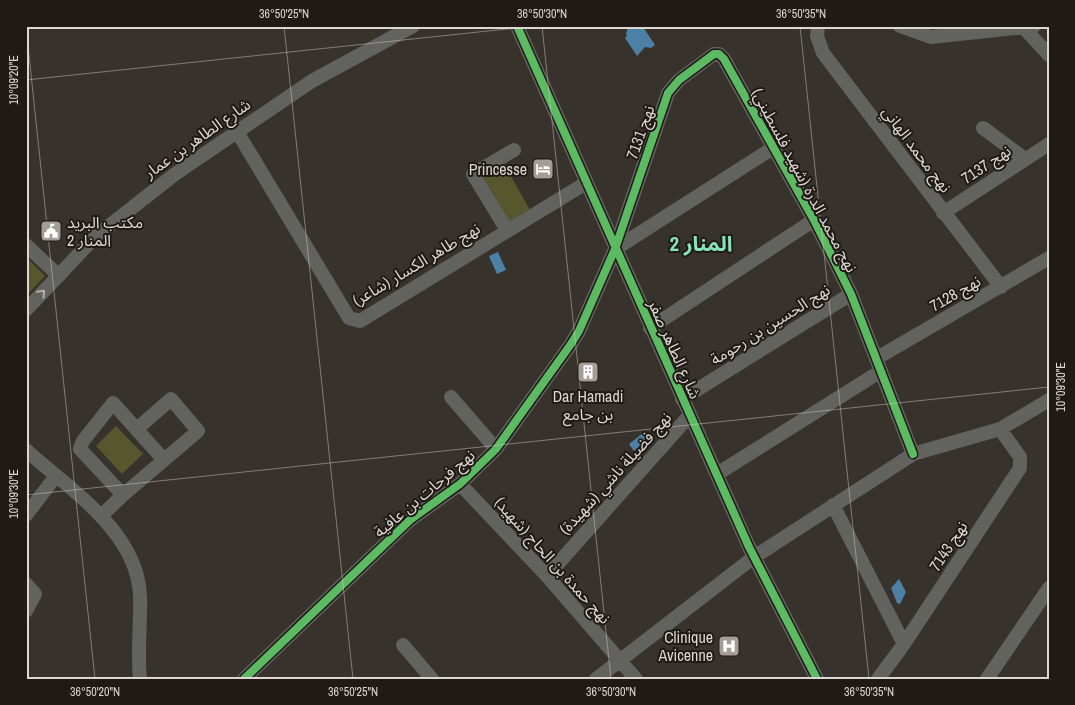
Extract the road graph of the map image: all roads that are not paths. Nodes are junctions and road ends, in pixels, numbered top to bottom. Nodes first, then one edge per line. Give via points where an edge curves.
1 (413, 26) edge
2 (517, 26) edge
3 (818, 26) edge
4 (900, 26) edge
5 (1026, 27) edge
6 (1049, 55) edge
7 (724, 59) joint
8 (983, 128) dead end
9 (236, 130) junction
10 (1049, 144) edge
11 (773, 148) junction
12 (514, 150) dead end
13 (1025, 159) junction
14 (586, 183) junction
15 (943, 213) junction
16 (814, 220) junction
17 (507, 230) junction
18 (26, 245) edge
19 (615, 249) junction
20 (1049, 258) edge
21 (59, 276) junction
22 (1001, 287) junction
23 (851, 294) junction
24 (26, 310) edge
25 (650, 328) junction
26 (879, 365) junction
27 (450, 397) dead end
28 (682, 399) junction
29 (1049, 400) edge
30 (690, 415) junction
31 (138, 428) junction
32 (1000, 430) junction
33 (496, 449) junction
34 (26, 450) edge
35 (913, 454) junction
36 (164, 460) junction
37 (717, 474) junction
38 (56, 476) junction
39 (460, 484) junction
40 (123, 495) junction
41 (833, 505) junction
42 (26, 515) edge
43 (102, 516) junction
44 (754, 557) junction
45 (547, 576) junction
46 (26, 584) edge
47 (1049, 588) edge
48 (26, 611) edge
49 (904, 644) junction
50 (403, 645) dead end
51 (619, 660) junction
52 (140, 679) edge
53 (244, 679) edge
54 (432, 679) edge
55 (596, 679) edge
56 (636, 679) edge
57 (816, 679) edge
58 (878, 679) edge
59 (988, 679) edge

1 - 9 street, شارع الطاهر بن عمار via 312,81
2 - 14 street, شارع الطاهر صفر
3 - 15 street, نهج محمد الهاني via 817,36 823,53
4 - 5 street via 932,37
5 - 6 street
7 - 11 street, نهج محمد الدرة (شهيد فلسطيني)
7 - 19 street, نهج 7131 via 719,54 710,56 668,93
8 - 13 street
9 - 17 street, نهج طاهر الكسار (شاعر) via 349,318 354,321 360,321
9 - 21 street, شارع الطاهر بن عمار via 135,204 95,237
10 - 13 street, نهج 7137
11 - 16 street, نهج محمد الدرة (شهيد فلسطيني)
11 - 19 street
12 - 17 street via 473,174
13 - 15 street, نهج 7137
14 - 17 street, نهج طاهر الكسار (شاعر)
14 - 19 street, شارع الطاهر صفر
15 - 22 street, نهج محمد الهاني
16 - 23 street, نهج محمد الدرة (شهيد فلسطيني)
16 - 25 street
18 - 21 street
19 - 25 street, شارع الطاهر صفر
19 - 33 street, نهج فرحات بن عافية via 580,332
20 - 22 street, نهج 7128
24 -> 21 street, شارع الطاهر بن عمار
22 - 26 street, نهج 7128
23 - 26 street, نهج محمد الدرة (شهيد فلسطيني)
23 - 28 street, نهج الحسين بن رحومة
25 - 28 street, شارع الطاهر صفر
26 - 35 street, نهج محمد الدرة (شهيد فلسطيني)
26 - 37 street, نهج 7128
27 - 33 street
28 - 30 street, شارع الطاهر صفر
29 - 32 street
30 - 37 street, شارع الطاهر صفر
30 - 45 street, نهج فضيلة ناشي (شهيدة)
31 - 36 street
31 - 36 street via 171,399 198,431
31 - 40 street via 113,402 80,446
32 - 35 street
32 - 49 street, نهج 7143 via 1020,457 1020,468
33 - 39 street, نهج فرحات بن عافية
34 - 38 street
35 - 41 street
36 - 40 street
37 - 44 street, شارع الطاهر صفر
38 - 42 street
38 - 43 street
39 - 45 street, نهج حمدة بن الحاج (شهيد)
39 - 53 street, نهج فرحات بن عافية via 410,520
40 - 43 street
41 - 44 street
41 - 49 street
43 - 52 street via 128,552 137,573
44 - 51 street
44 - 57 street, شارع الطاهر صفر
45 - 51 street, نهج حمدة بن الحاج (شهيد)
46 - 48 street via 35,594
47 - 59 street
49 - 58 street, نهج 7143
50 - 54 street
51 - 55 street
51 - 56 street, نهج حمدة بن الحاج (شهيد)

